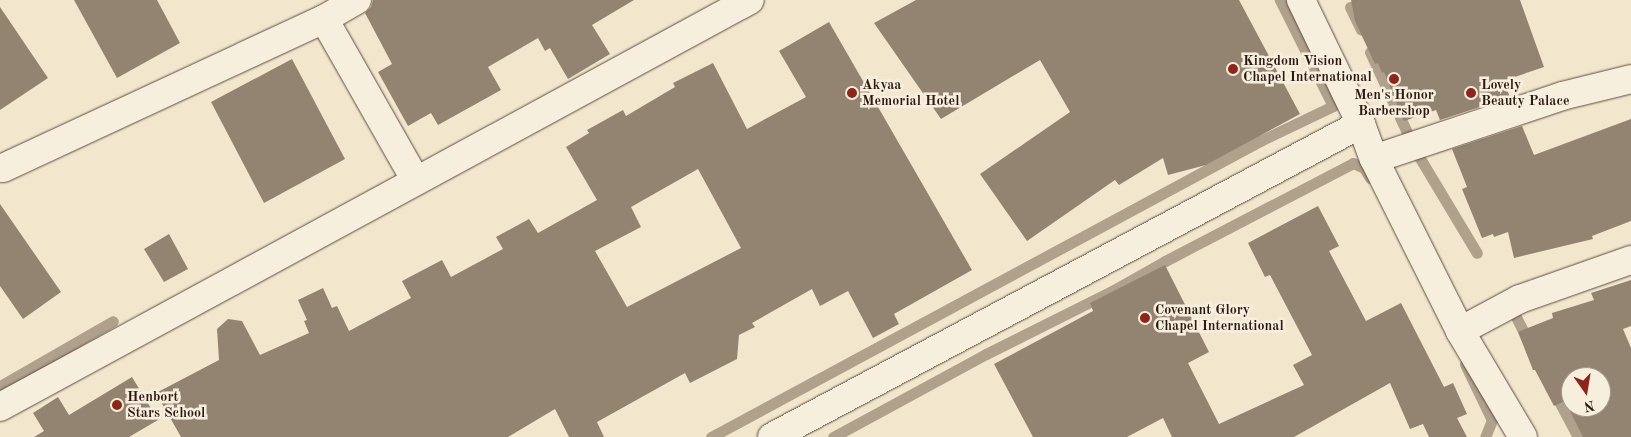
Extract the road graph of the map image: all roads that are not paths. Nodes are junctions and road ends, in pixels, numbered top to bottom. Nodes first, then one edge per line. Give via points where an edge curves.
1 (357, 0) edge
2 (750, 0) edge
3 (1301, 0) edge
4 (324, 19) junction
5 (1631, 79) edge
6 (1361, 124) junction
7 (1374, 159) junction
8 (3, 168) dead end
9 (416, 181) junction
10 (1631, 260) edge
11 (1460, 331) junction
12 (0, 407) edge
13 (772, 437) edge
14 (1523, 437) edge

1 - 4 street
2 - 9 street
3 - 6 street
4 - 8 street
4 - 9 street
5 - 7 street via 1562,96
6 - 7 street
6 - 13 street
7 - 11 street
9 - 12 street
10 - 11 street via 1520,299
11 - 14 street

